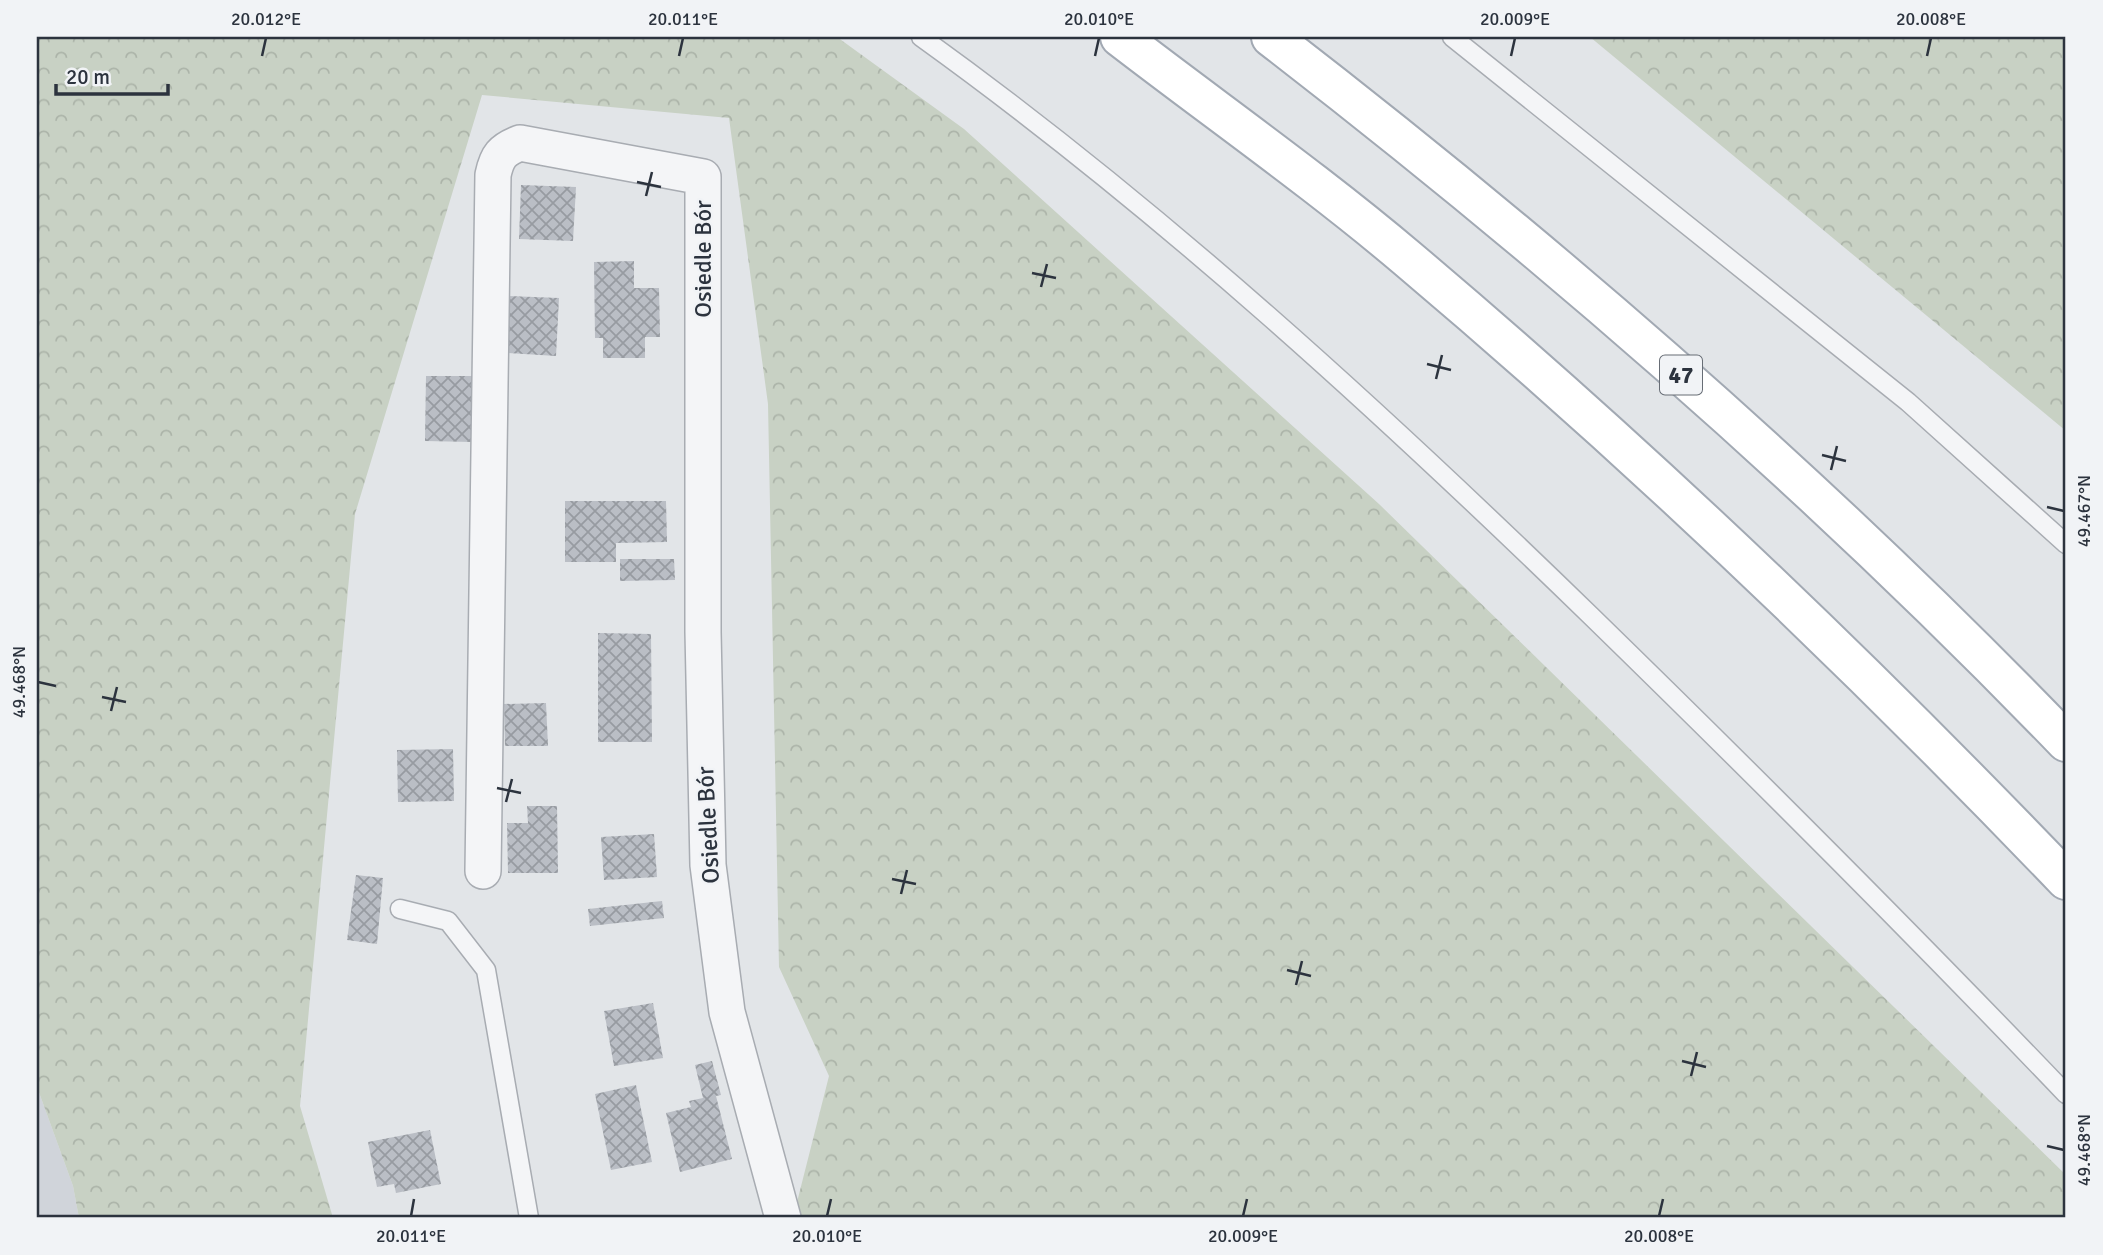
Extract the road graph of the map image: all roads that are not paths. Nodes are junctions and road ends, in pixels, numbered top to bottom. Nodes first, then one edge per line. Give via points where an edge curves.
1 (921, 37) edge
2 (1121, 37) edge
3 (1271, 37) edge
4 (1452, 37) edge
5 (2066, 544) edge
6 (2066, 742) edge
7 (483, 871) dead end
8 (2066, 880) edge
9 (400, 909) dead end
10 (2066, 1094) edge
11 (529, 1218) edge
12 (783, 1218) edge

1 - 10 lane via 1002,95 1210,267 1469,498 1757,778
2 - 8 main road via 1405,256 1656,475 1818,627
3 - 6 main road, 47 via 1375,117 1647,344 1906,584
4 - 5 lane via 1908,402
7 - 12 street, Osiedle Bór via 493,175 503,149 520,143 704,177 703,632 708,865 727,1012
9 - 11 lane via 449,921 486,970

